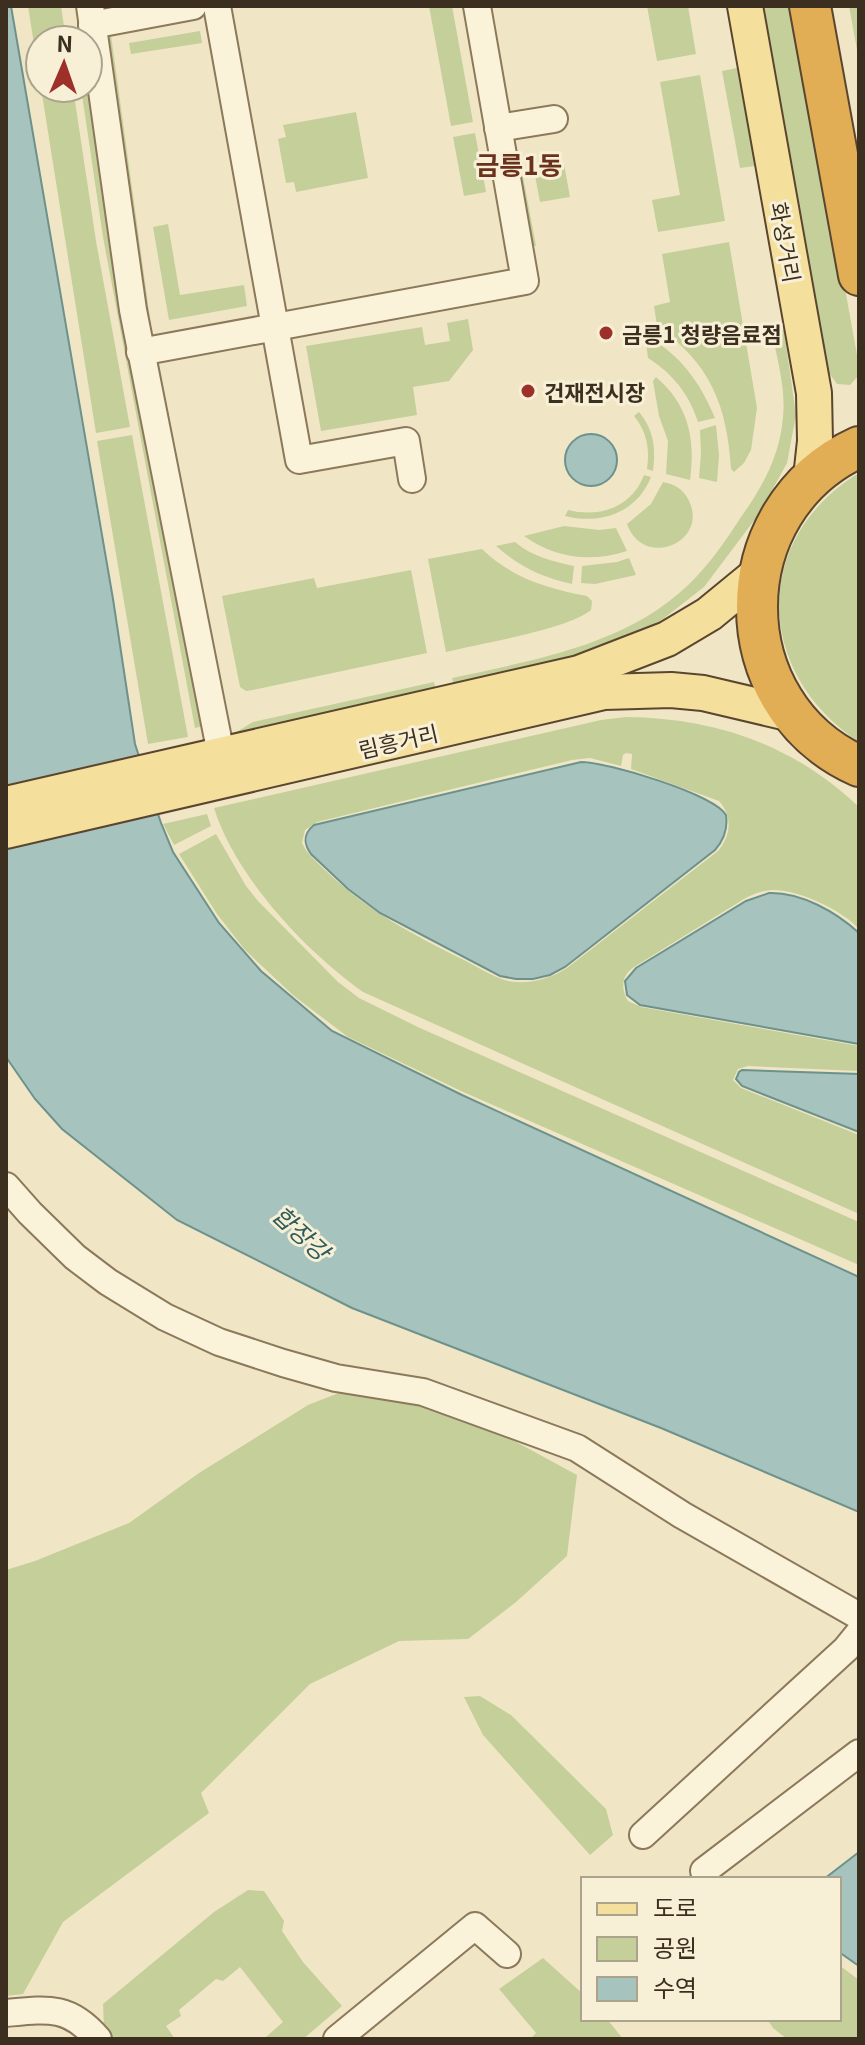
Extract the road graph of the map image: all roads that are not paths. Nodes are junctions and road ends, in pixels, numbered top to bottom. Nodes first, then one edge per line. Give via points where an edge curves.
1 (193, 6) edge
2 (217, 6) edge
3 (477, 6) edge
4 (745, 6) edge
5 (810, 6) edge
6 (833, 6) edge
7 (91, 15) edge
8 (554, 119) dead end
9 (498, 128) junction
10 (859, 149) edge
11 (859, 275) edge
12 (275, 327) junction
13 (140, 352) junction
14 (859, 447) edge
15 (811, 478) junction
16 (412, 479) dead end
17 (759, 573) junction
18 (792, 714) junction
19 (221, 754) junction
20 (859, 766) edge
21 (189, 776) junction
22 (6, 804) edge
23 (6, 831) edge
24 (6, 1186) edge
25 (859, 1616) edge
26 (855, 1647) edge
27 (859, 1753) edge
28 (643, 1835) dead end
29 (704, 1871) dead end
30 (507, 1954) dead end
31 (6, 2013) edge
32 (98, 2039) edge
33 (337, 2039) edge

1 - 7 street
2 - 12 street
3 - 9 street
4 - 15 main road, 화성거리 via 814,393
5 - 11 highway
6 - 10 highway
7 - 13 street
8 - 9 street
9 - 12 street via 525,281
12 - 13 street
12 - 16 street via 299,460 406,441
13 - 19 street
14 - 15 highway
15 - 17 highway via 773,531
17 - 18 highway via 760,647
17 - 19 main road, 림흥거리 via 688,627 601,666
18 - 20 highway via 827,748
18 - 21 main road, 림흥거리 via 703,693 604,692
19 - 21 main road, 림흥거리
21 - 22 main road, 림흥거리
21 - 23 main road, 림흥거리
24 - 25 street via 75,1257 165,1317 283,1363 423,1392 577,1448
26 - 28 street
27 - 29 street
30 - 33 street via 475,1926
31 - 32 street via 50,2009 84,2022

